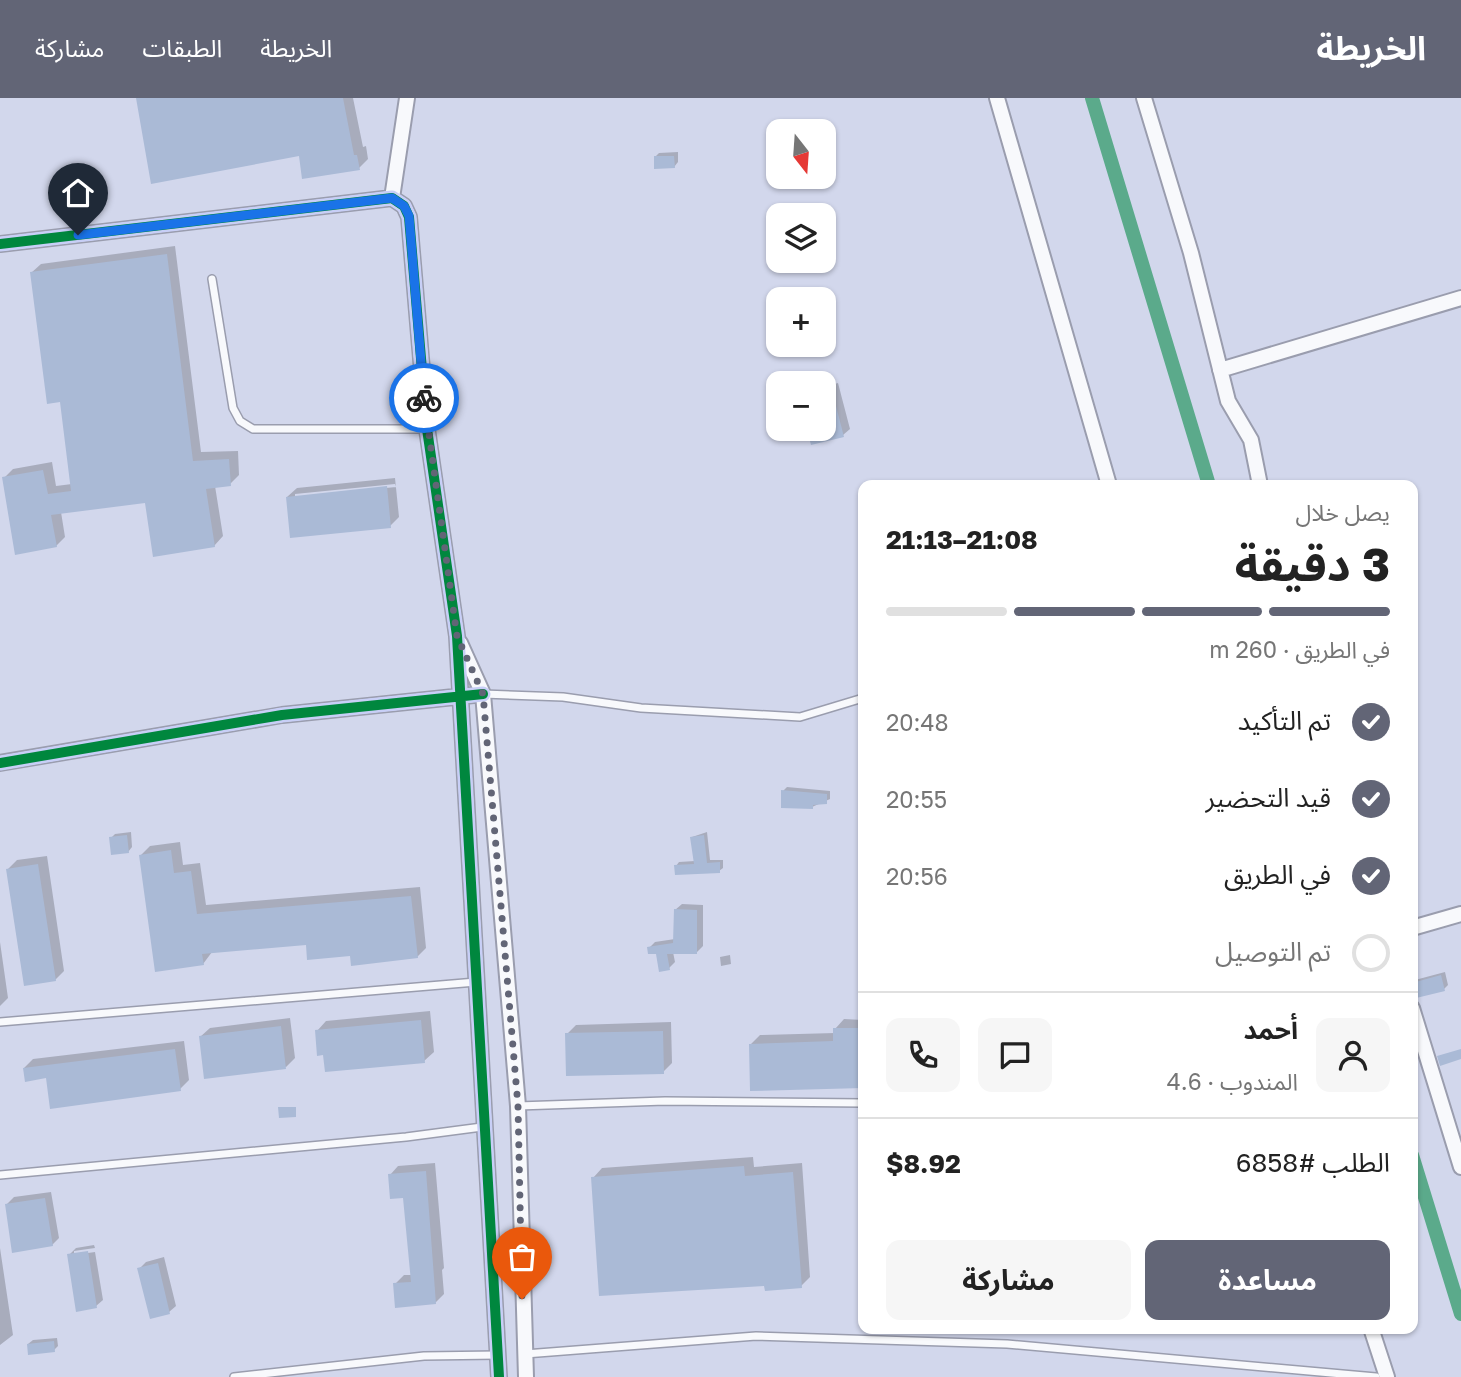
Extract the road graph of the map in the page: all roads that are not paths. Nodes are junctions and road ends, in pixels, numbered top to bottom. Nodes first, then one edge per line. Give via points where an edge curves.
1 (407, 98) edge
2 (997, 98) edge
3 (1144, 98) edge
4 (392, 198) junction
5 (0, 244) edge
6 (212, 279) dead end
7 (1461, 298) edge
8 (1220, 370) junction
9 (427, 429) junction
10 (1108, 480) edge
11 (1260, 480) edge
12 (457, 636) junction
13 (483, 694) junction
14 (459, 696) junction
15 (858, 700) edge
16 (487, 748) junction
17 (463, 753) junction
18 (0, 763) edge
19 (496, 852) junction
20 (469, 854) junction
21 (1461, 914) edge
22 (1418, 926) edge
23 (477, 982) junction
24 (0, 1022) edge
25 (1418, 1027) edge
26 (858, 1103) edge
27 (518, 1106) junction
28 (482, 1127) junction
29 (1461, 1167) edge
30 (0, 1175) edge
31 (1373, 1334) edge
32 (524, 1354) junction
33 (498, 1355) junction
34 (234, 1377) edge
35 (499, 1377) edge
36 (526, 1377) edge
37 (1376, 1377) edge
38 (1387, 1377) edge

1 - 4 street
2 - 10 street
3 - 8 street via 1191,253
4 - 5 street
4 - 9 street via 409,216
6 - 9 lane via 233,408 240,421 253,429
7 - 8 street
8 - 11 street via 1228,401 1251,440
9 - 12 street
12 - 13 street
12 - 14 street
13 - 14 street
13 - 15 lane via 800,717
13 - 16 street
14 - 17 street
14 - 18 street via 282,715
16 - 17 street
16 - 19 street
17 - 20 street
19 - 20 street
19 - 27 street
20 - 23 street
21 - 22 street
23 - 24 lane
23 - 28 street
25 - 29 street
26 - 27 lane via 665,1101
27 - 32 street
28 - 30 lane
28 - 33 street
31 - 38 street
32 - 33 street
32 - 36 street
32 - 37 lane via 755,1336 1007,1344
33 - 34 lane via 424,1356
33 - 35 street

